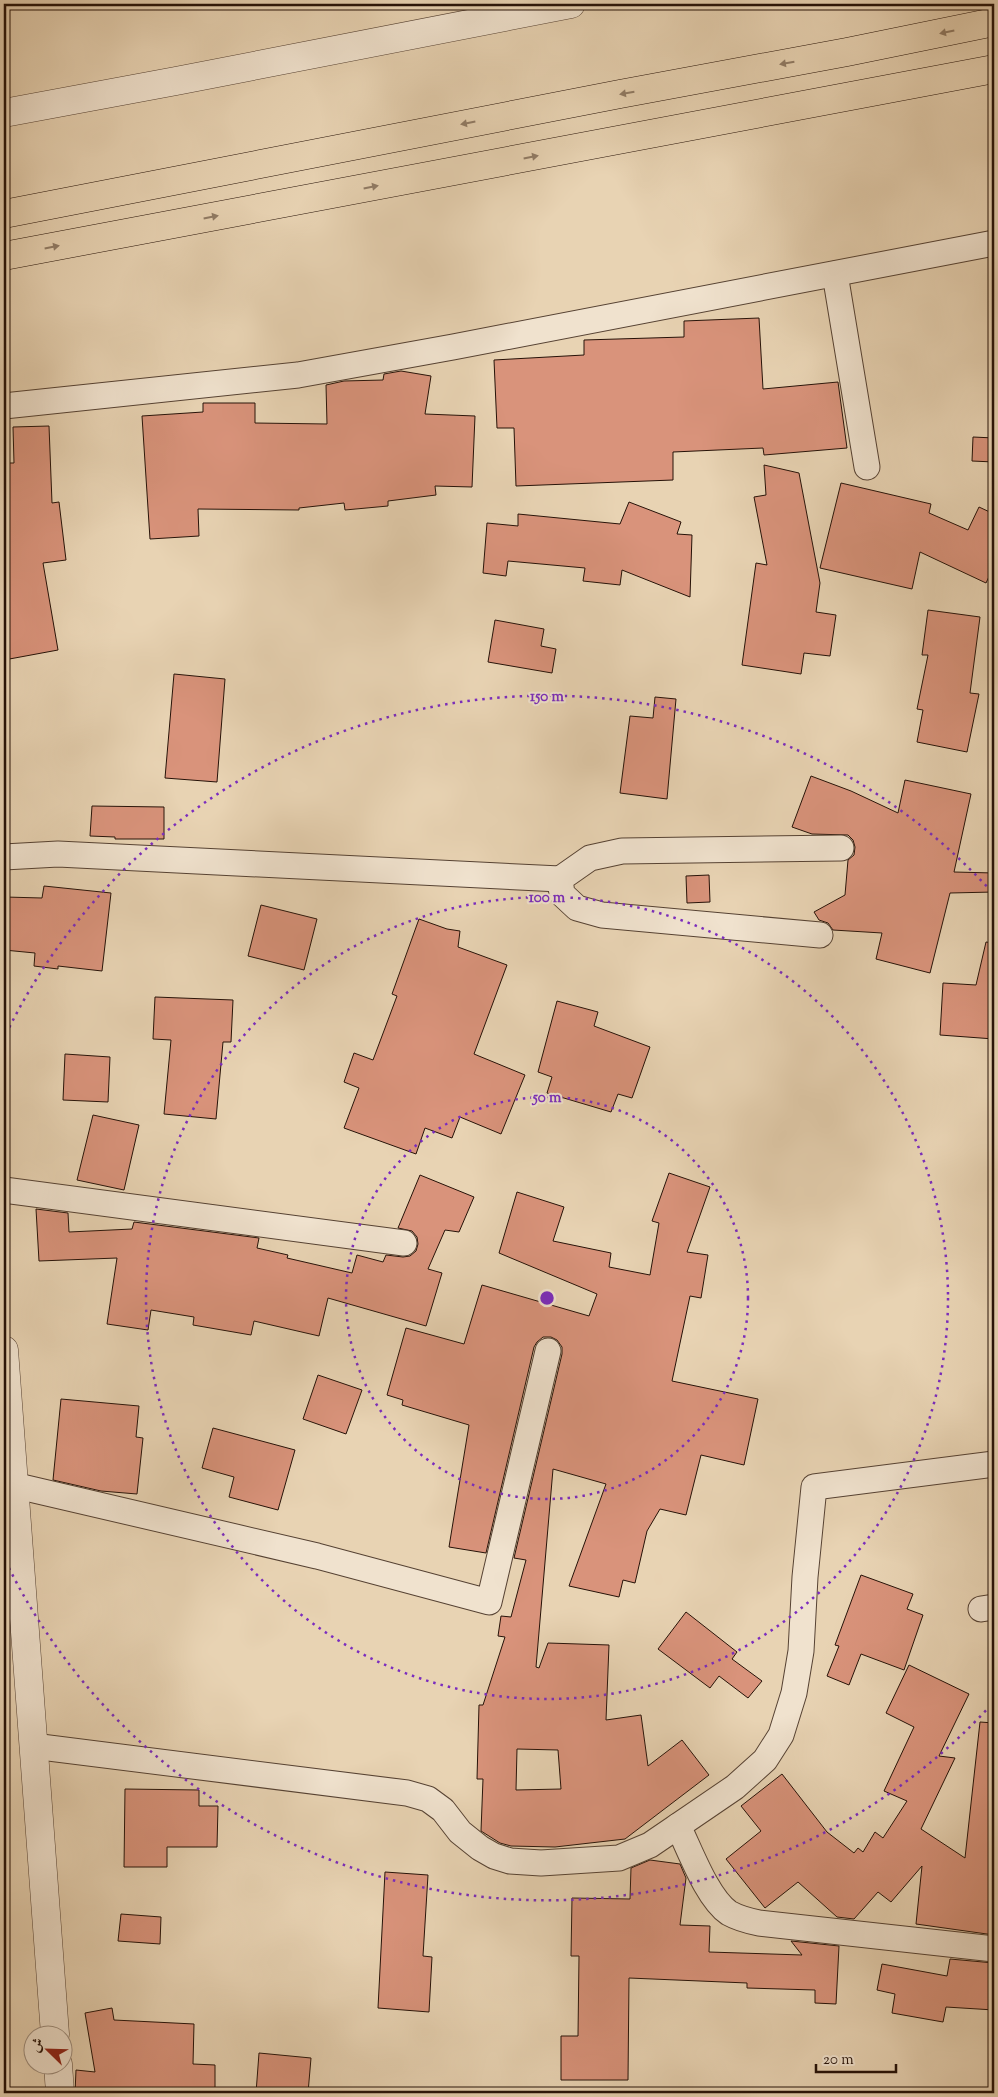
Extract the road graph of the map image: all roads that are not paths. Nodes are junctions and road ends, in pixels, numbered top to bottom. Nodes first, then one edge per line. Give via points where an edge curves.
1 (571, 4) edge
2 (994, 22) edge
3 (994, 69) edge
4 (4, 113) edge
5 (4, 214) edge
6 (994, 243) edge
7 (4, 256) edge
8 (835, 274) junction
9 (4, 406) edge
10 (867, 467) dead end
11 (841, 848) dead end
12 (4, 857) edge
13 (560, 879) junction
14 (820, 935) dead end
15 (4, 1190) edge
16 (404, 1243) dead end
17 (4, 1350) edge
18 (548, 1351) dead end
19 (994, 1464) edge
20 (14, 1485) junction
21 (33, 1746) junction
22 (678, 1826) junction
23 (994, 1949) edge
24 (54, 2024) edge
25 (59, 2074) edge
26 (60, 2093) edge

1 - 4 street
2 -> 5 highway
7 -> 3 highway
6 - 8 street
8 - 9 street via 298,375
8 - 10 street
11 - 13 street via 622,851 590,858
12 - 13 street via 58,854
13 - 14 street via 562,894 577,908 602,915
15 - 16 street
17 - 20 street
18 - 20 street via 489,1602 317,1556
19 - 22 street via 814,1488 802,1651 782,1735 765,1760 741,1782
20 - 21 street
21 - 22 street via 407,1793 428,1799 480,1848 510,1861 541,1863 619,1858 650,1845
21 - 24 street
22 - 23 street via 718,1902 743,1919
25 - 26 street

